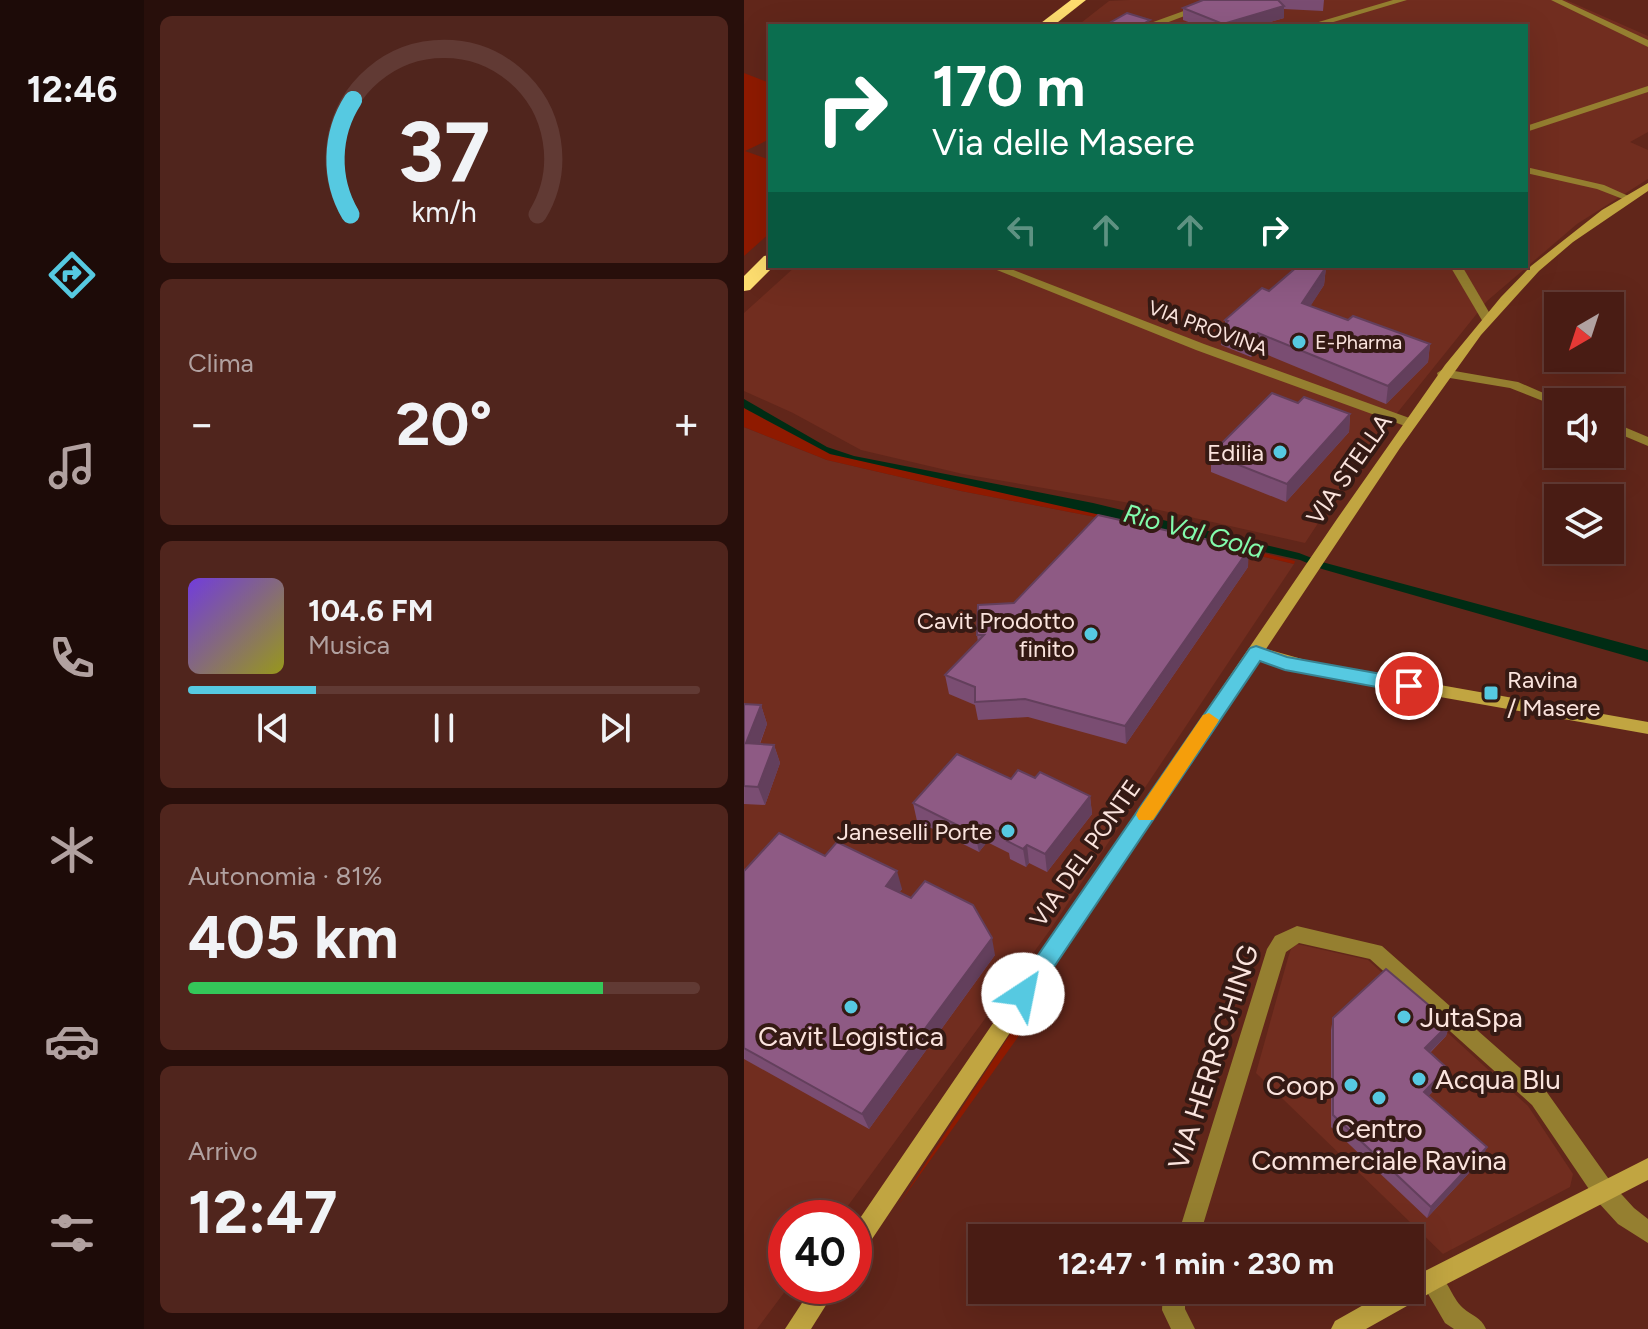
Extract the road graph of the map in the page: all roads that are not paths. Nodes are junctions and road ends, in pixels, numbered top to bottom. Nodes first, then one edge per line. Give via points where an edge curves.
1 (1079, 0) edge
2 (1092, 0) edge
3 (1223, 0) edge
4 (1403, 0) edge
5 (1555, 0) edge
6 (1047, 24) edge
7 (1061, 24) edge
8 (1153, 24) edge
9 (1317, 24) edge
10 (1648, 44) edge
11 (1648, 89) edge
12 (1528, 128) edge
13 (1528, 170) edge
14 (1648, 186) edge
15 (1628, 198) junction
16 (768, 246) edge
17 (768, 262) edge
18 (744, 268) edge
19 (998, 268) edge
20 (1457, 268) edge
21 (744, 286) edge
22 (1487, 319) junction
23 (1443, 373) junction
24 (1544, 397) edge
25 (1410, 423) junction
26 (1624, 431) edge
27 (1648, 442) edge
28 (1256, 652) junction
29 (1648, 728) edge
30 (1648, 1169) edge
31 (1605, 1193) junction
32 (872, 1219) edge
33 (1192, 1224) edge
34 (1648, 1232) edge
35 (1431, 1280) junction
36 (814, 1304) edge
37 (1174, 1304) edge
38 (797, 1329) edge
39 (1183, 1329) edge
40 (1343, 1329) edge
41 (1474, 1329) edge

1 - 6 highway
2 - 7 highway
3 - 8 street
4 - 9 street
5 - 10 street
11 - 12 street
13 - 15 street
14 - 15 street, VIA STELLA
15 - 22 street, VIA STELLA via 1530,271
16 - 18 highway
17 - 21 highway
19 - 25 street, VIA PROVINA
20 - 22 street
22 - 23 street, VIA STELLA
23 - 24 street via 1513,385
23 - 25 street, VIA STELLA
25 - 28 street, VIA STELLA
26 - 27 street
28 - 29 street via 1316,669
28 - 32 street, VIA DEL PONTE
30 - 31 street
31 - 33 street, VIA HERRSCHING via 1539,1098 1375,952 1297,934 1277,949
31 - 34 street, VIA HERRSCHING
31 - 35 street
35 - 40 street
35 - 41 street via 1453,1315
36 - 38 street
37 - 39 street

